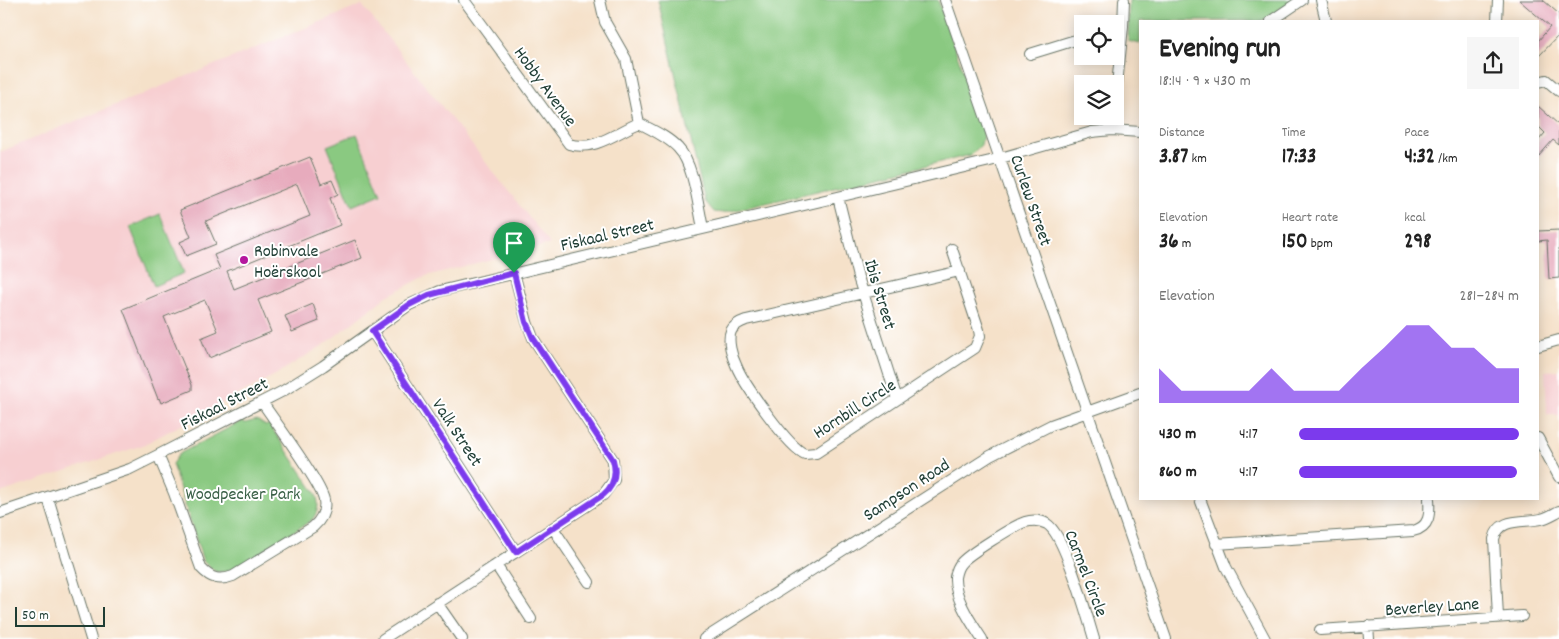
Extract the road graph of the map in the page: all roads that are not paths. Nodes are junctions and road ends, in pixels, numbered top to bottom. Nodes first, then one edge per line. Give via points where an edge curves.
1 (464, 0) edge
2 (600, 0) edge
3 (945, 0) edge
4 (1124, 0) edge
5 (1302, 0) edge
6 (1322, 0) edge
7 (1498, 0) edge
8 (1121, 15) edge
9 (1272, 20) edge
10 (1326, 20) edge
11 (1497, 20) edge
12 (1074, 40) edge
13 (1030, 54) dead end
14 (1539, 82) edge
15 (1559, 91) edge
16 (639, 123) junction
17 (1113, 125) edge
18 (1112, 130) junction
19 (1139, 132) edge
20 (1001, 158) junction
21 (838, 197) junction
22 (703, 228) junction
23 (952, 249) dead end
24 (960, 271) junction
25 (514, 273) junction
26 (863, 294) junction
27 (372, 331) junction
28 (1559, 340) edge
29 (1539, 346) edge
30 (1539, 346) edge
31 (1559, 348) edge
32 (1139, 393) edge
33 (898, 398) junction
34 (262, 402) junction
35 (1088, 411) junction
36 (1539, 440) edge
37 (158, 455) junction
38 (1559, 476) edge
39 (48, 498) junction
40 (1200, 500) edge
41 (1430, 500) edge
42 (1559, 511) edge
43 (0, 513) edge
44 (553, 528) junction
45 (1216, 544) junction
46 (516, 552) junction
47 (496, 565) junction
48 (589, 582) dead end
49 (437, 603) junction
50 (1522, 616) dead end
51 (1498, 617) junction
52 (531, 619) dead end
53 (1368, 626) junction
54 (1320, 630) dead end
55 (91, 639) edge
56 (383, 639) edge
57 (462, 639) edge
58 (704, 639) edge
59 (982, 639) edge
60 (1094, 639) edge
61 (1166, 639) edge
62 (1265, 639) edge
63 (1369, 639) edge

1 - 16 street, Hobby Avenue via 569,144 596,144
2 - 16 street via 605,22 626,59
3 - 20 street, Curlew Street
4 - 8 street
5 - 9 street
6 - 10 street
7 - 11 street
12 - 13 street
14 - 15 street via 1546,80
16 - 22 street via 672,142 682,153
17 - 18 street
18 - 19 street, Fiskaal Street
18 - 20 street, Fiskaal Street via 1092,132
20 - 21 street, Fiskaal Street
20 - 35 street, Curlew Street
21 - 22 street, Fiskaal Street
21 - 26 street, Ibis Street
22 - 25 street, Fiskaal Street
23 - 24 street, Hornbill Circle
24 - 26 street, Hornbill Circle
24 - 33 street, Hornbill Circle via 979,330 978,343 968,354
25 - 27 street, Fiskaal Street via 429,295
25 - 44 street via 533,338 615,467 614,480 608,491
26 - 33 street, Ibis Street
26 - 33 street, Hornbill Circle via 739,323 732,330 730,339 736,365 746,384 793,447 805,454 816,453
27 - 34 street, Fiskaal Street via 303,379
27 - 46 street, Valk Street
28 - 29 street
30 - 31 street
32 - 35 street, Sampson Road
34 - 37 street, Fiskaal Street
34 - 37 street via 321,491 324,509 313,527 234,576 220,579 206,574 201,568
35 - 58 street, Sampson Road via 1018,441 965,470
35 - 61 street, Curlew Street
36 - 38 street
37 - 39 street, Fiskaal Street via 130,469
39 - 43 street, Fiskaal Street
39 - 55 street
40 - 45 street
41 - 45 street via 1428,521 1413,531
42 - 51 street, Beverley Lane via 1541,519 1506,523 1496,531
44 - 46 street
44 - 48 street
45 - 62 street
46 - 47 street
47 - 49 street
47 - 52 street
49 - 56 street
49 - 57 street
50 - 51 street, Beverley Lane
51 - 53 street, Beverley Lane
53 - 54 street, Beverley Lane
53 - 63 street, Beverley Lane
59 - 60 street, Carmel Circle via 957,590 957,568 965,558 1031,521 1047,524 1059,538

